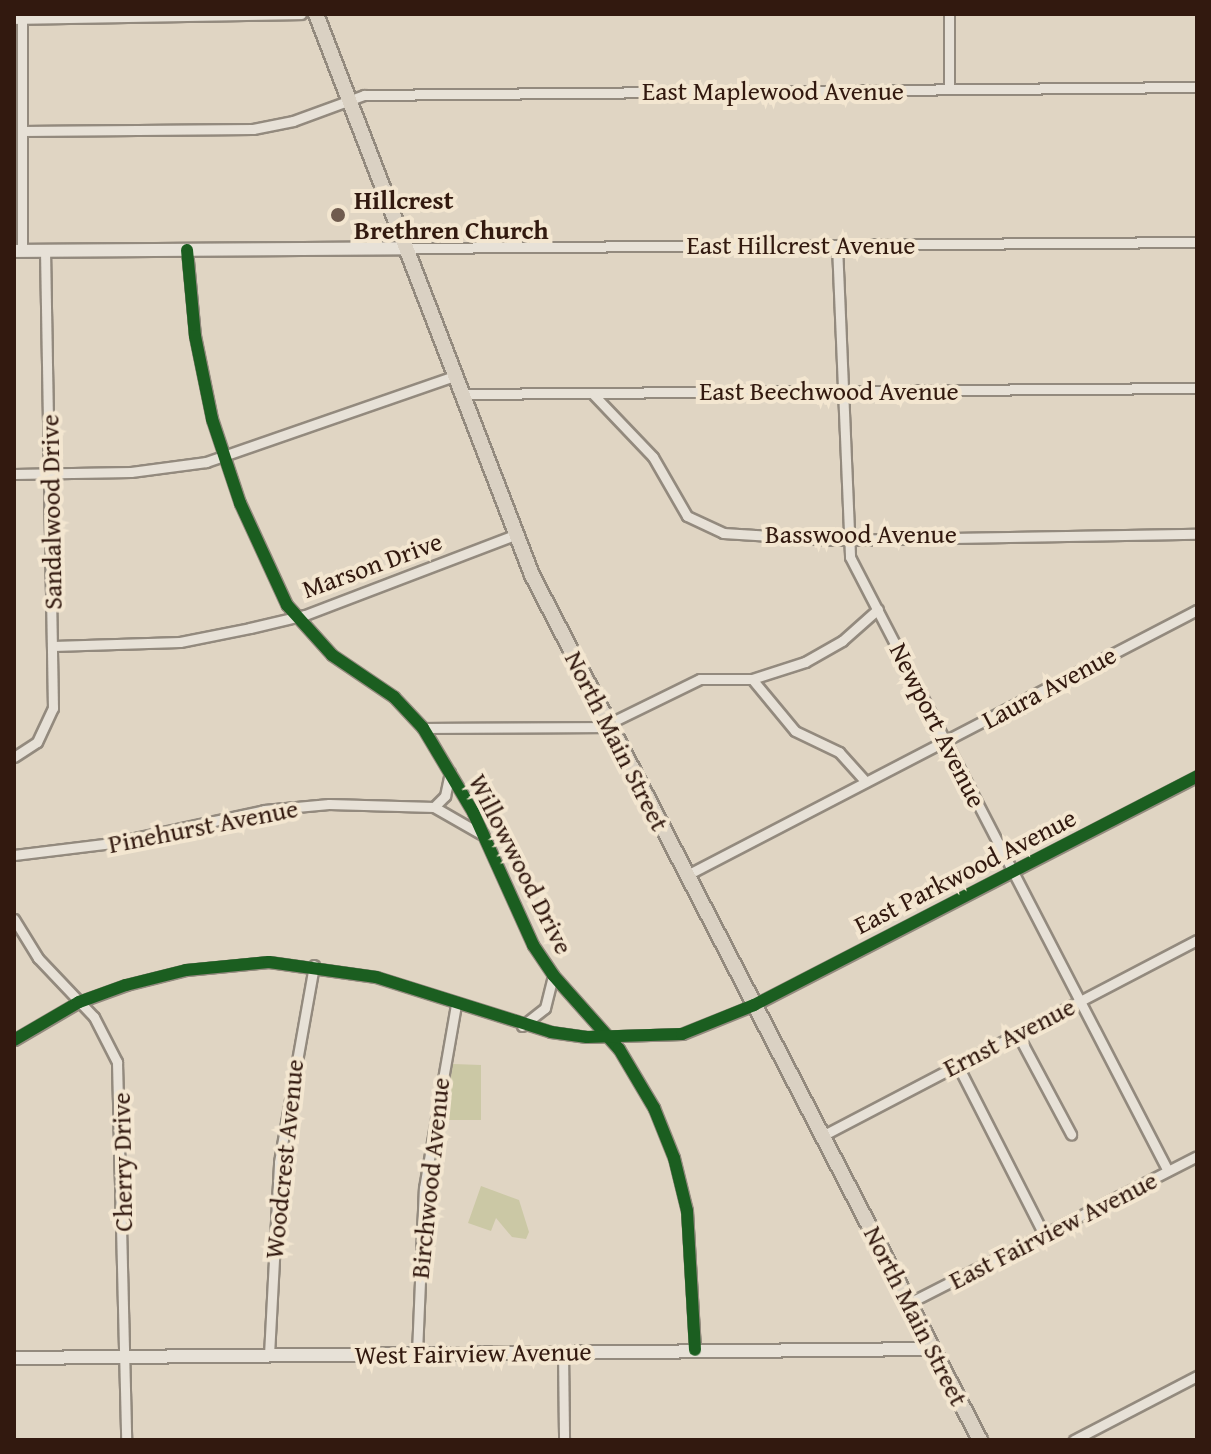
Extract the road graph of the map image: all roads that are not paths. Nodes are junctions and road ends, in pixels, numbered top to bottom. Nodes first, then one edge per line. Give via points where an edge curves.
1 (301, 14) edge
2 (316, 14) edge
3 (949, 14) edge
4 (18, 20) edge
5 (1197, 87) edge
6 (949, 89) junction
7 (350, 98) junction
8 (22, 131) junction
9 (1197, 242) edge
10 (837, 245) junction
11 (406, 248) junction
12 (187, 250) junction
13 (18, 251) edge
14 (45, 251) junction
15 (454, 376) junction
16 (1197, 388) edge
17 (843, 390) junction
18 (592, 393) junction
19 (461, 394) junction
20 (223, 458) junction
21 (14, 474) edge
22 (50, 474) junction
23 (1197, 534) edge
24 (514, 535) junction
25 (848, 539) junction
26 (878, 609) junction
27 (1197, 610) edge
28 (296, 617) junction
29 (53, 646) junction
30 (752, 679) junction
31 (609, 726) junction
32 (423, 728) junction
33 (945, 742) junction
34 (14, 757) edge
35 (450, 773) junction
36 (1197, 776) edge
37 (866, 782) junction
38 (434, 807) junction
39 (481, 834) junction
40 (14, 855) edge
41 (1013, 871) junction
42 (687, 875) junction
43 (14, 919) edge
44 (1197, 940) edge
45 (314, 965) junction
46 (553, 975) junction
47 (1080, 1001) junction
48 (79, 1002) junction
49 (456, 1005) junction
50 (754, 1005) junction
51 (522, 1026) junction
52 (1017, 1033) junction
53 (608, 1037) junction
54 (14, 1040) edge
55 (957, 1064) junction
56 (1071, 1134) dead end
57 (822, 1136) junction
58 (1197, 1156) edge
59 (1168, 1171) junction
60 (1044, 1235) junction
61 (909, 1303) junction
62 (933, 1349) junction
63 (695, 1350) junction
64 (563, 1352) junction
65 (417, 1353) junction
66 (269, 1355) junction
67 (125, 1356) junction
68 (14, 1358) edge
69 (1197, 1376) edge
70 (126, 1440) edge
71 (564, 1440) edge
72 (980, 1440) edge
73 (1074, 1440) edge

1 - 4 street
2 - 7 main road, North Main Street
3 - 6 street
4 - 8 street
5 - 6 street, East Maplewood Avenue
6 - 7 street, East Maplewood Avenue
7 - 8 street via 293,121 253,129
7 - 11 main road, North Main Street
8 - 13 street
9 - 10 street, East Hillcrest Avenue
10 - 11 street, East Hillcrest Avenue
10 - 17 street, Newport Avenue
11 - 12 street
11 - 15 main road, North Main Street
12 - 14 street
12 - 20 street, Willowwood Drive via 197,348
13 - 14 street
14 - 22 street, Sandalwood Drive
15 - 19 main road, North Main Street
15 - 20 street
16 - 17 street, East Beechwood Avenue
17 - 18 street, East Beechwood Avenue
17 - 25 street, Newport Avenue
18 - 19 street, East Beechwood Avenue
18 - 25 street, Basswood Avenue via 639,439 674,500 696,522 723,533
19 - 24 main road, North Main Street
20 - 22 street via 131,472
20 - 28 street, Willowwood Drive via 256,542
21 - 22 street
22 - 29 street, Sandalwood Drive
23 - 25 street, Basswood Avenue
24 - 28 street, Marson Drive
24 - 31 main road, North Main Street
25 - 26 street, Newport Avenue via 850,557
26 - 30 street via 826,652
26 - 33 street, Newport Avenue
27 - 33 street, Laura Avenue
28 - 29 street, Marson Drive via 180,642
28 - 32 street, Willowwood Drive via 332,655 394,697
29 - 34 street, Sandalwood Drive via 52,716 37,742
30 - 31 street via 700,679
30 - 37 street via 795,731 839,752
31 - 32 street
31 - 42 main road, North Main Street
32 - 35 street, Willowwood Drive
33 - 37 street, Laura Avenue
33 - 41 street, Newport Avenue
35 - 38 street via 445,796
35 - 39 street, Willowwood Drive
36 - 41 street, East Parkwood Avenue
37 - 42 street, Laura Avenue
38 - 39 street
38 - 40 street, Pinehurst Avenue via 275,809 79,849
39 - 46 street, Willowwood Drive via 523,926
41 - 47 street, Newport Avenue
41 - 50 street, East Parkwood Avenue
42 - 50 main road, North Main Street
43 - 48 street, Cherry Drive via 38,958
44 - 47 street, Ernst Avenue
45 - 48 street, East Parkwood Avenue via 241,963 186,970
45 - 49 street, East Parkwood Avenue via 376,977
45 - 66 street, Woodcrest Avenue via 279,1162
46 - 51 street via 545,1008
46 - 53 street, Willowwood Drive
47 - 52 street, Ernst Avenue
47 - 59 street, Newport Avenue
48 - 54 street, East Parkwood Avenue
48 - 67 street, Cherry Drive via 104,1031 120,1080
49 - 51 street, East Parkwood Avenue
49 - 65 street, Birchwood Avenue via 424,1188
50 - 53 street, East Parkwood Avenue via 682,1034
50 - 57 main road, North Main Street
51 - 53 street, East Parkwood Avenue
52 - 55 street, Ernst Avenue
52 - 56 street
53 - 63 street, Willowwood Drive via 654,1108 681,1181 691,1237
55 - 57 street, Ernst Avenue
55 - 60 street
57 - 61 main road, North Main Street
58 - 59 street, East Fairview Avenue
59 - 60 street, East Fairview Avenue
60 - 61 street, East Fairview Avenue
61 - 62 main road, North Main Street
62 - 63 street, West Fairview Avenue
62 - 72 main road, North Main Street
63 - 64 street, West Fairview Avenue
64 - 65 street, West Fairview Avenue
64 - 71 street
65 - 66 street, West Fairview Avenue
66 - 67 street, West Fairview Avenue
67 - 68 street, West Fairview Avenue
67 - 70 street, Cherry Drive
69 - 73 street

